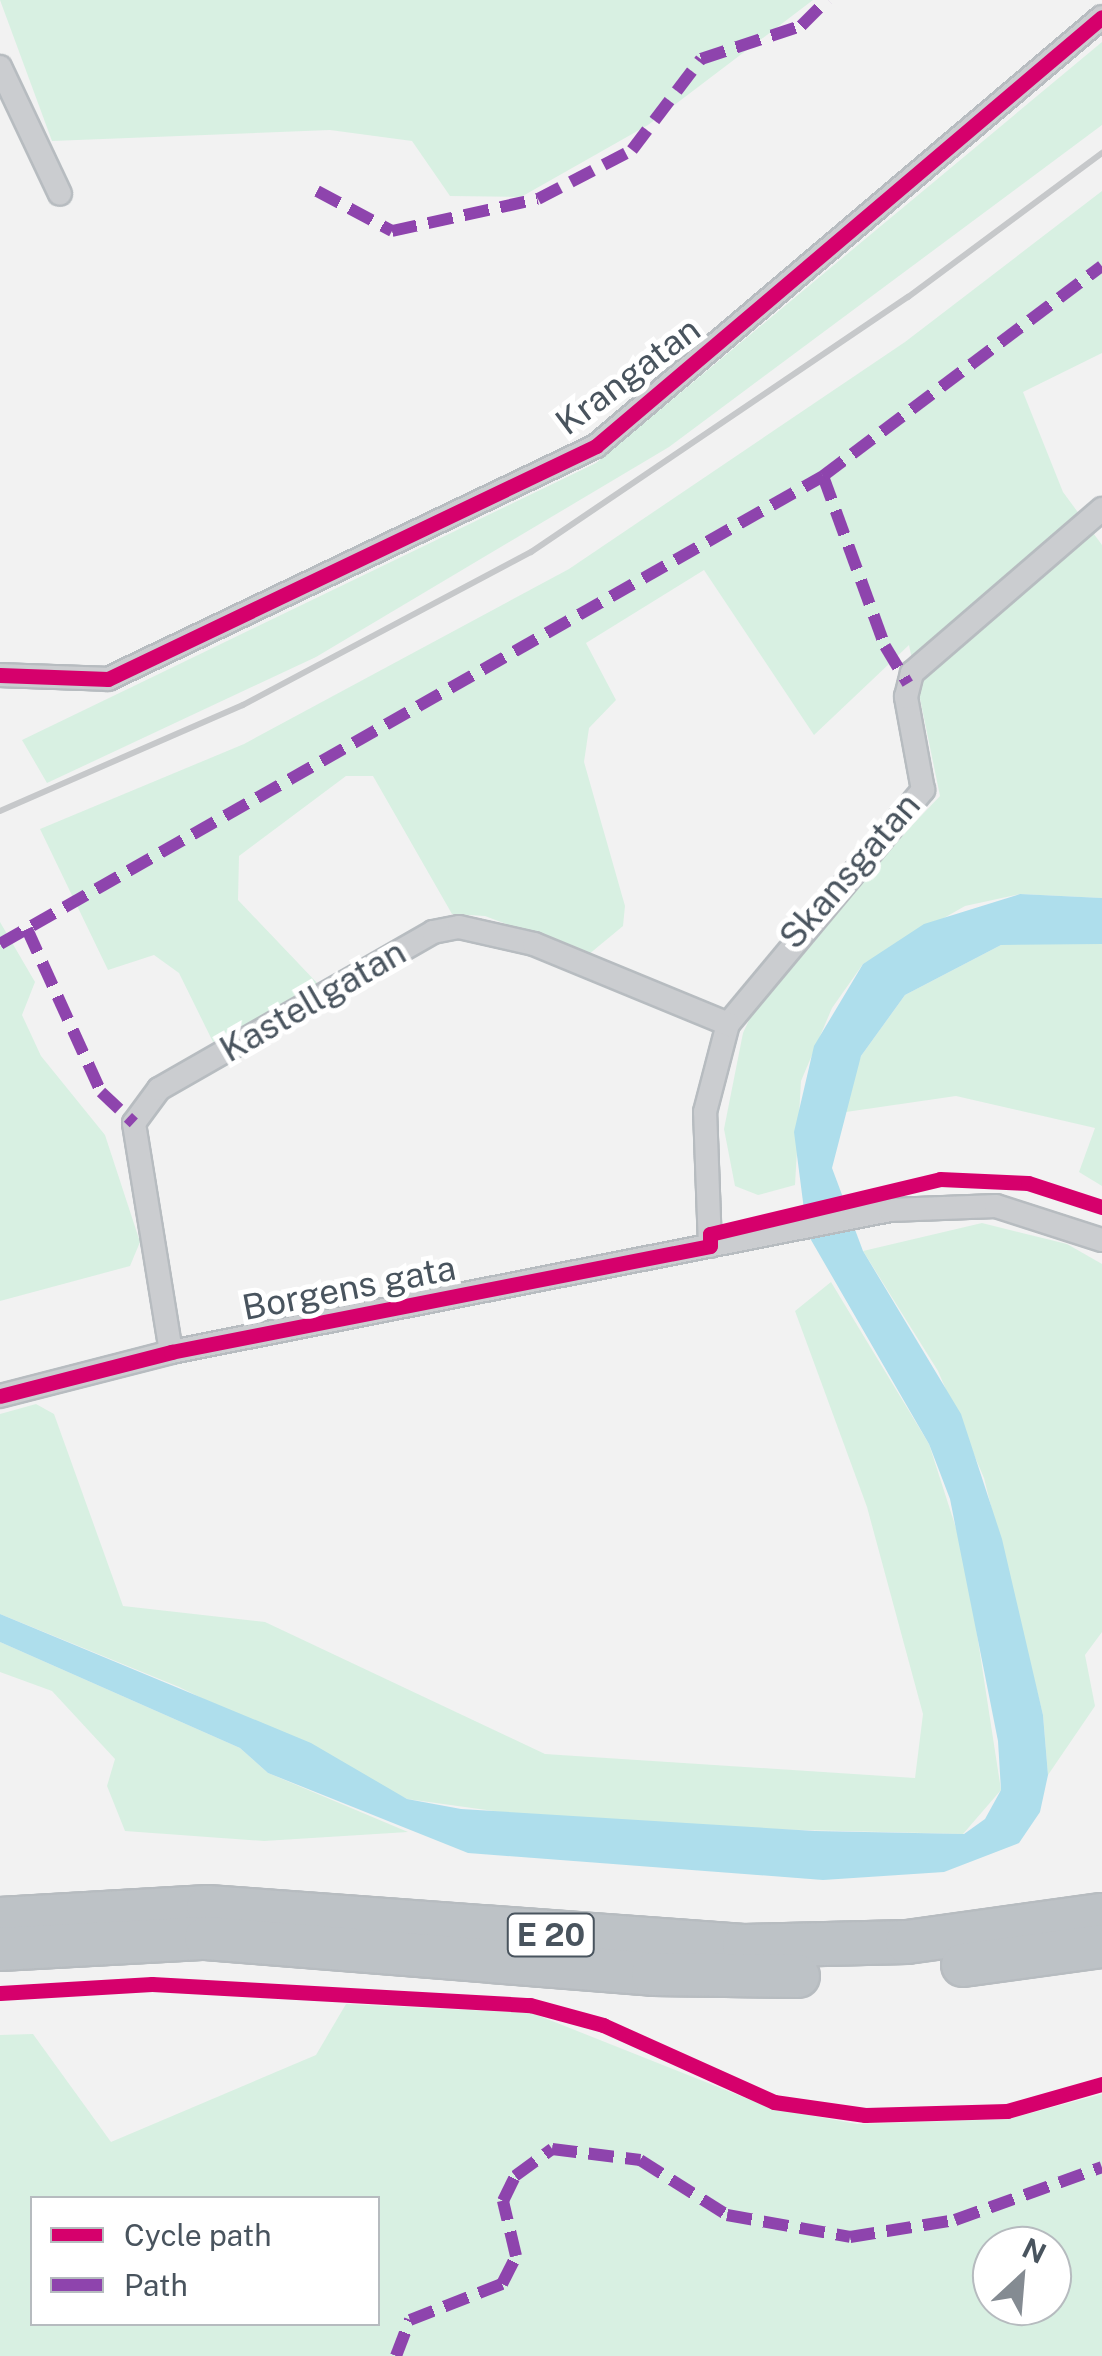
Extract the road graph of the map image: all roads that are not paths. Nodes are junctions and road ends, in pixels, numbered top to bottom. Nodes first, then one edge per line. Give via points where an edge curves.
1 (1102, 17) edge
2 (0, 67) edge
3 (60, 194) dead end
4 (1102, 509) edge
5 (0, 675) edge
6 (728, 1024) junction
7 (1102, 1240) edge
8 (710, 1246) junction
9 (171, 1352) junction
10 (0, 1396) edge
11 (1102, 1915) edge
12 (0, 1919) edge
13 (1102, 1946) edge
14 (0, 1948) edge

1 - 5 street, Krangatan via 596,446 108,679
2 - 3 street
4 - 6 street, Skansgatan via 918,664 906,697 923,790
6 - 8 street, Skansgatan via 706,1112
6 - 9 street, Kastellgatan via 534,944 459,928 433,932 160,1090 134,1123
7 - 8 street, Borgens gata via 996,1206 890,1210
8 - 9 street, Borgens gata
9 - 10 street, Borgens gata
11 - 12 highway, E 20 via 907,1942 744,1946 208,1907
13 - 14 highway, E 20 via 900,1972 734,1976 206,1938

